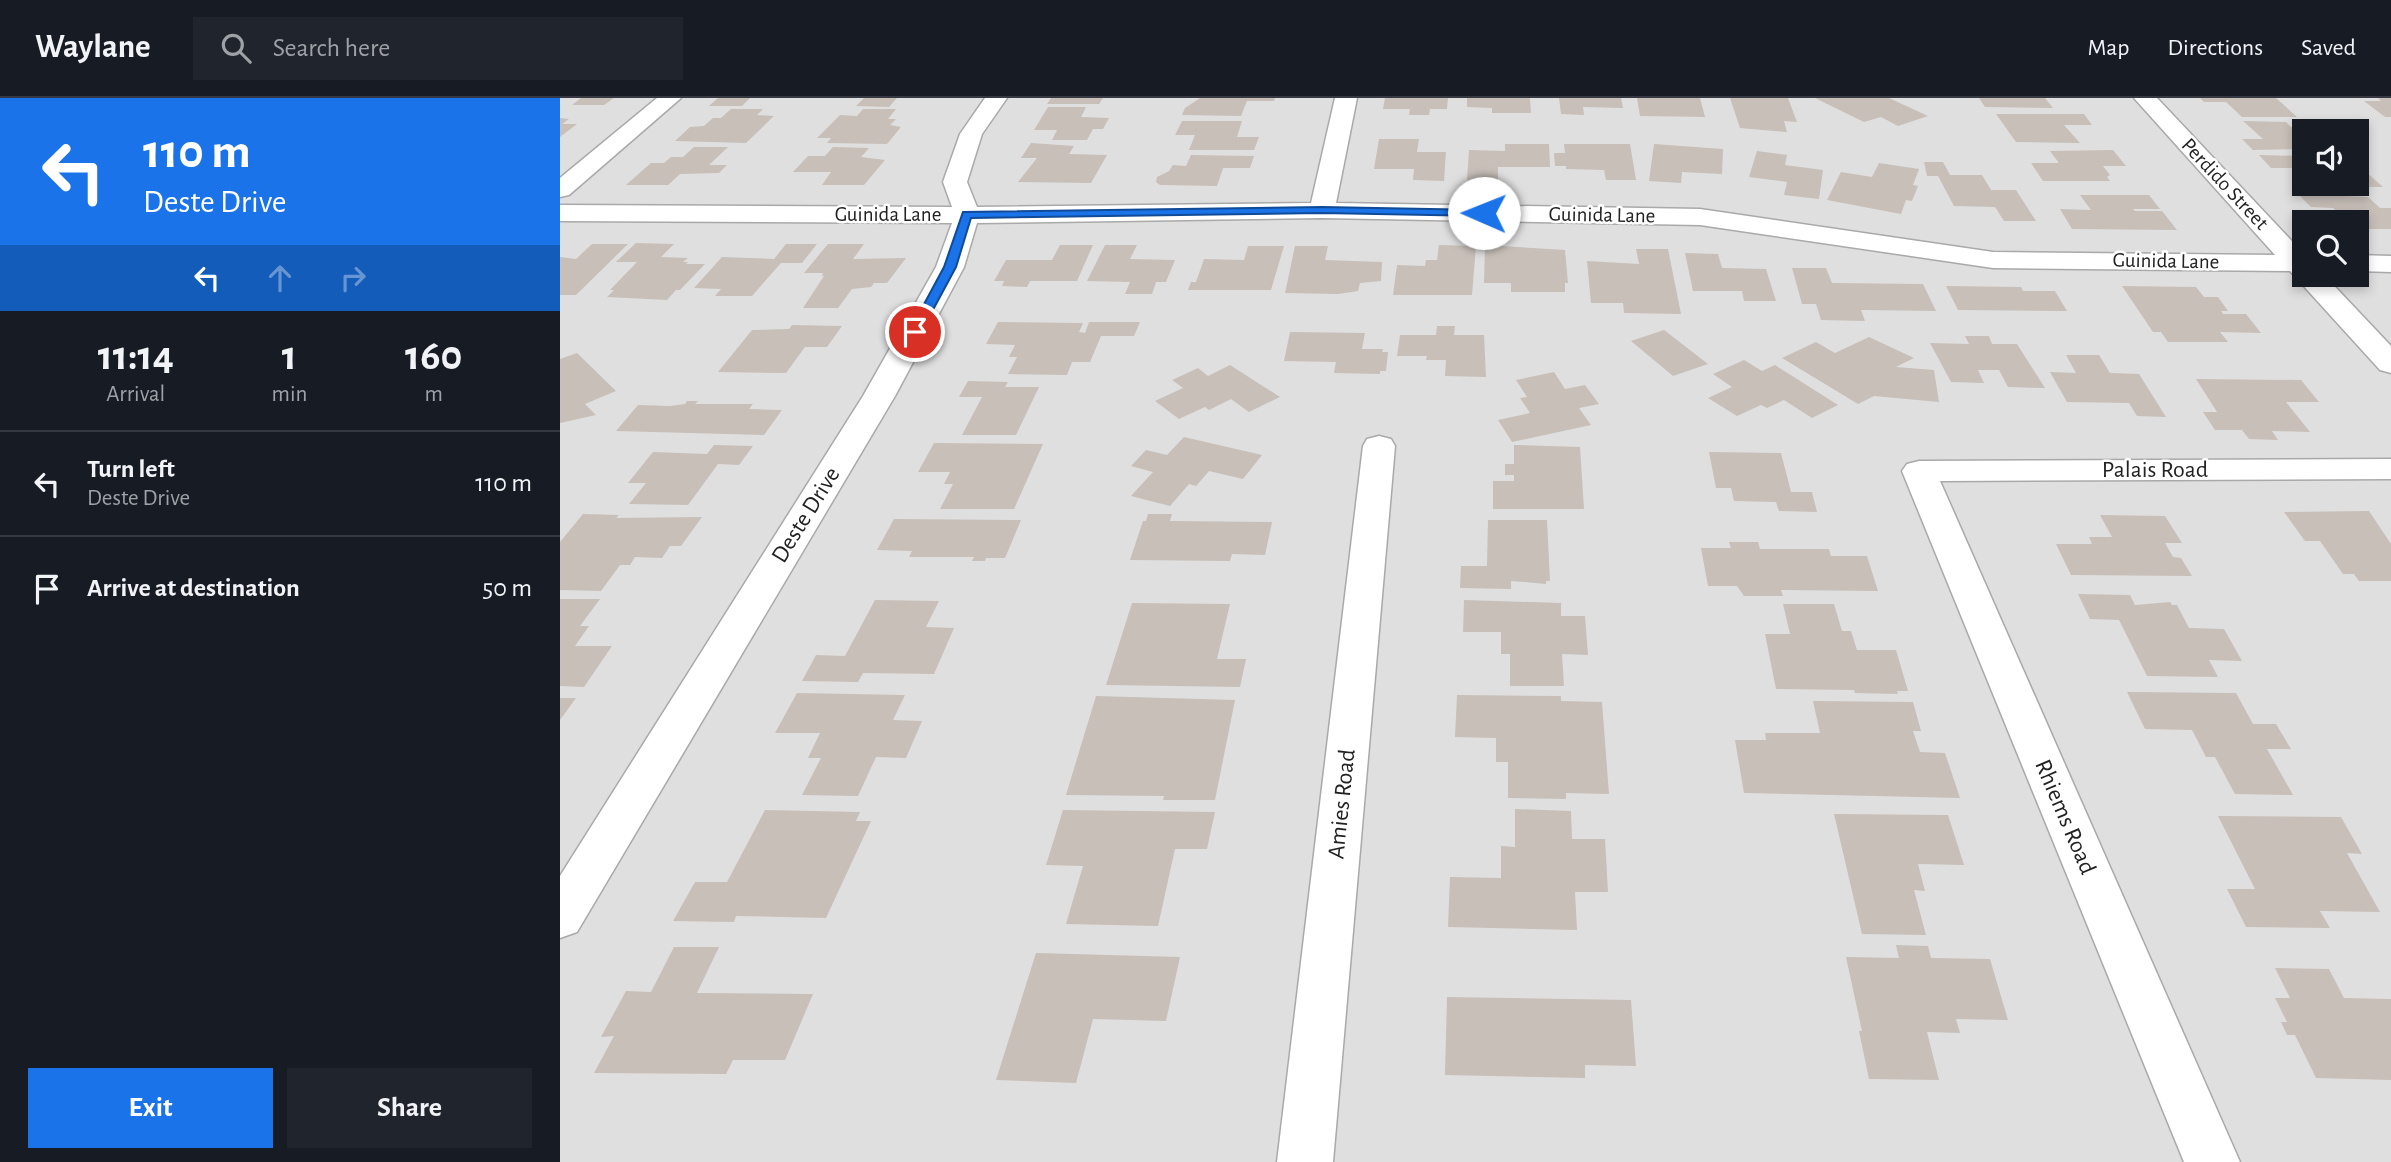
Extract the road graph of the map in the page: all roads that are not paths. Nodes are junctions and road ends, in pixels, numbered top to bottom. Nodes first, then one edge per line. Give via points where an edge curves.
1 (670, 98) edge
2 (996, 98) edge
3 (1346, 98) edge
4 (2145, 98) edge
5 (560, 190) edge
6 (1322, 210) junction
7 (560, 213) edge
8 (967, 215) junction
9 (2292, 255) edge
10 (2369, 263) edge
11 (2391, 264) edge
12 (2292, 268) edge
13 (2321, 287) edge
14 (2391, 364) edge
15 (1379, 446) dead end
16 (2391, 469) edge
17 (1919, 471) joint
18 (560, 917) edge
19 (1305, 1162) edge
20 (2212, 1162) edge

1 - 5 street
2 - 8 street via 971,134 955,182
3 - 6 street
4 - 9 street, Perdido Street
6 - 8 street, Guinida Lane
6 - 12 street, Guinida Lane via 1700,217 1993,260
7 - 8 street, Guinida Lane
8 - 18 street, Deste Drive via 950,267 879,396
10 - 11 street
13 - 14 street, Perdido Street
15 - 19 street, Amies Road
16 - 17 street, Palais Road
17 - 20 street, Rhiems Road

